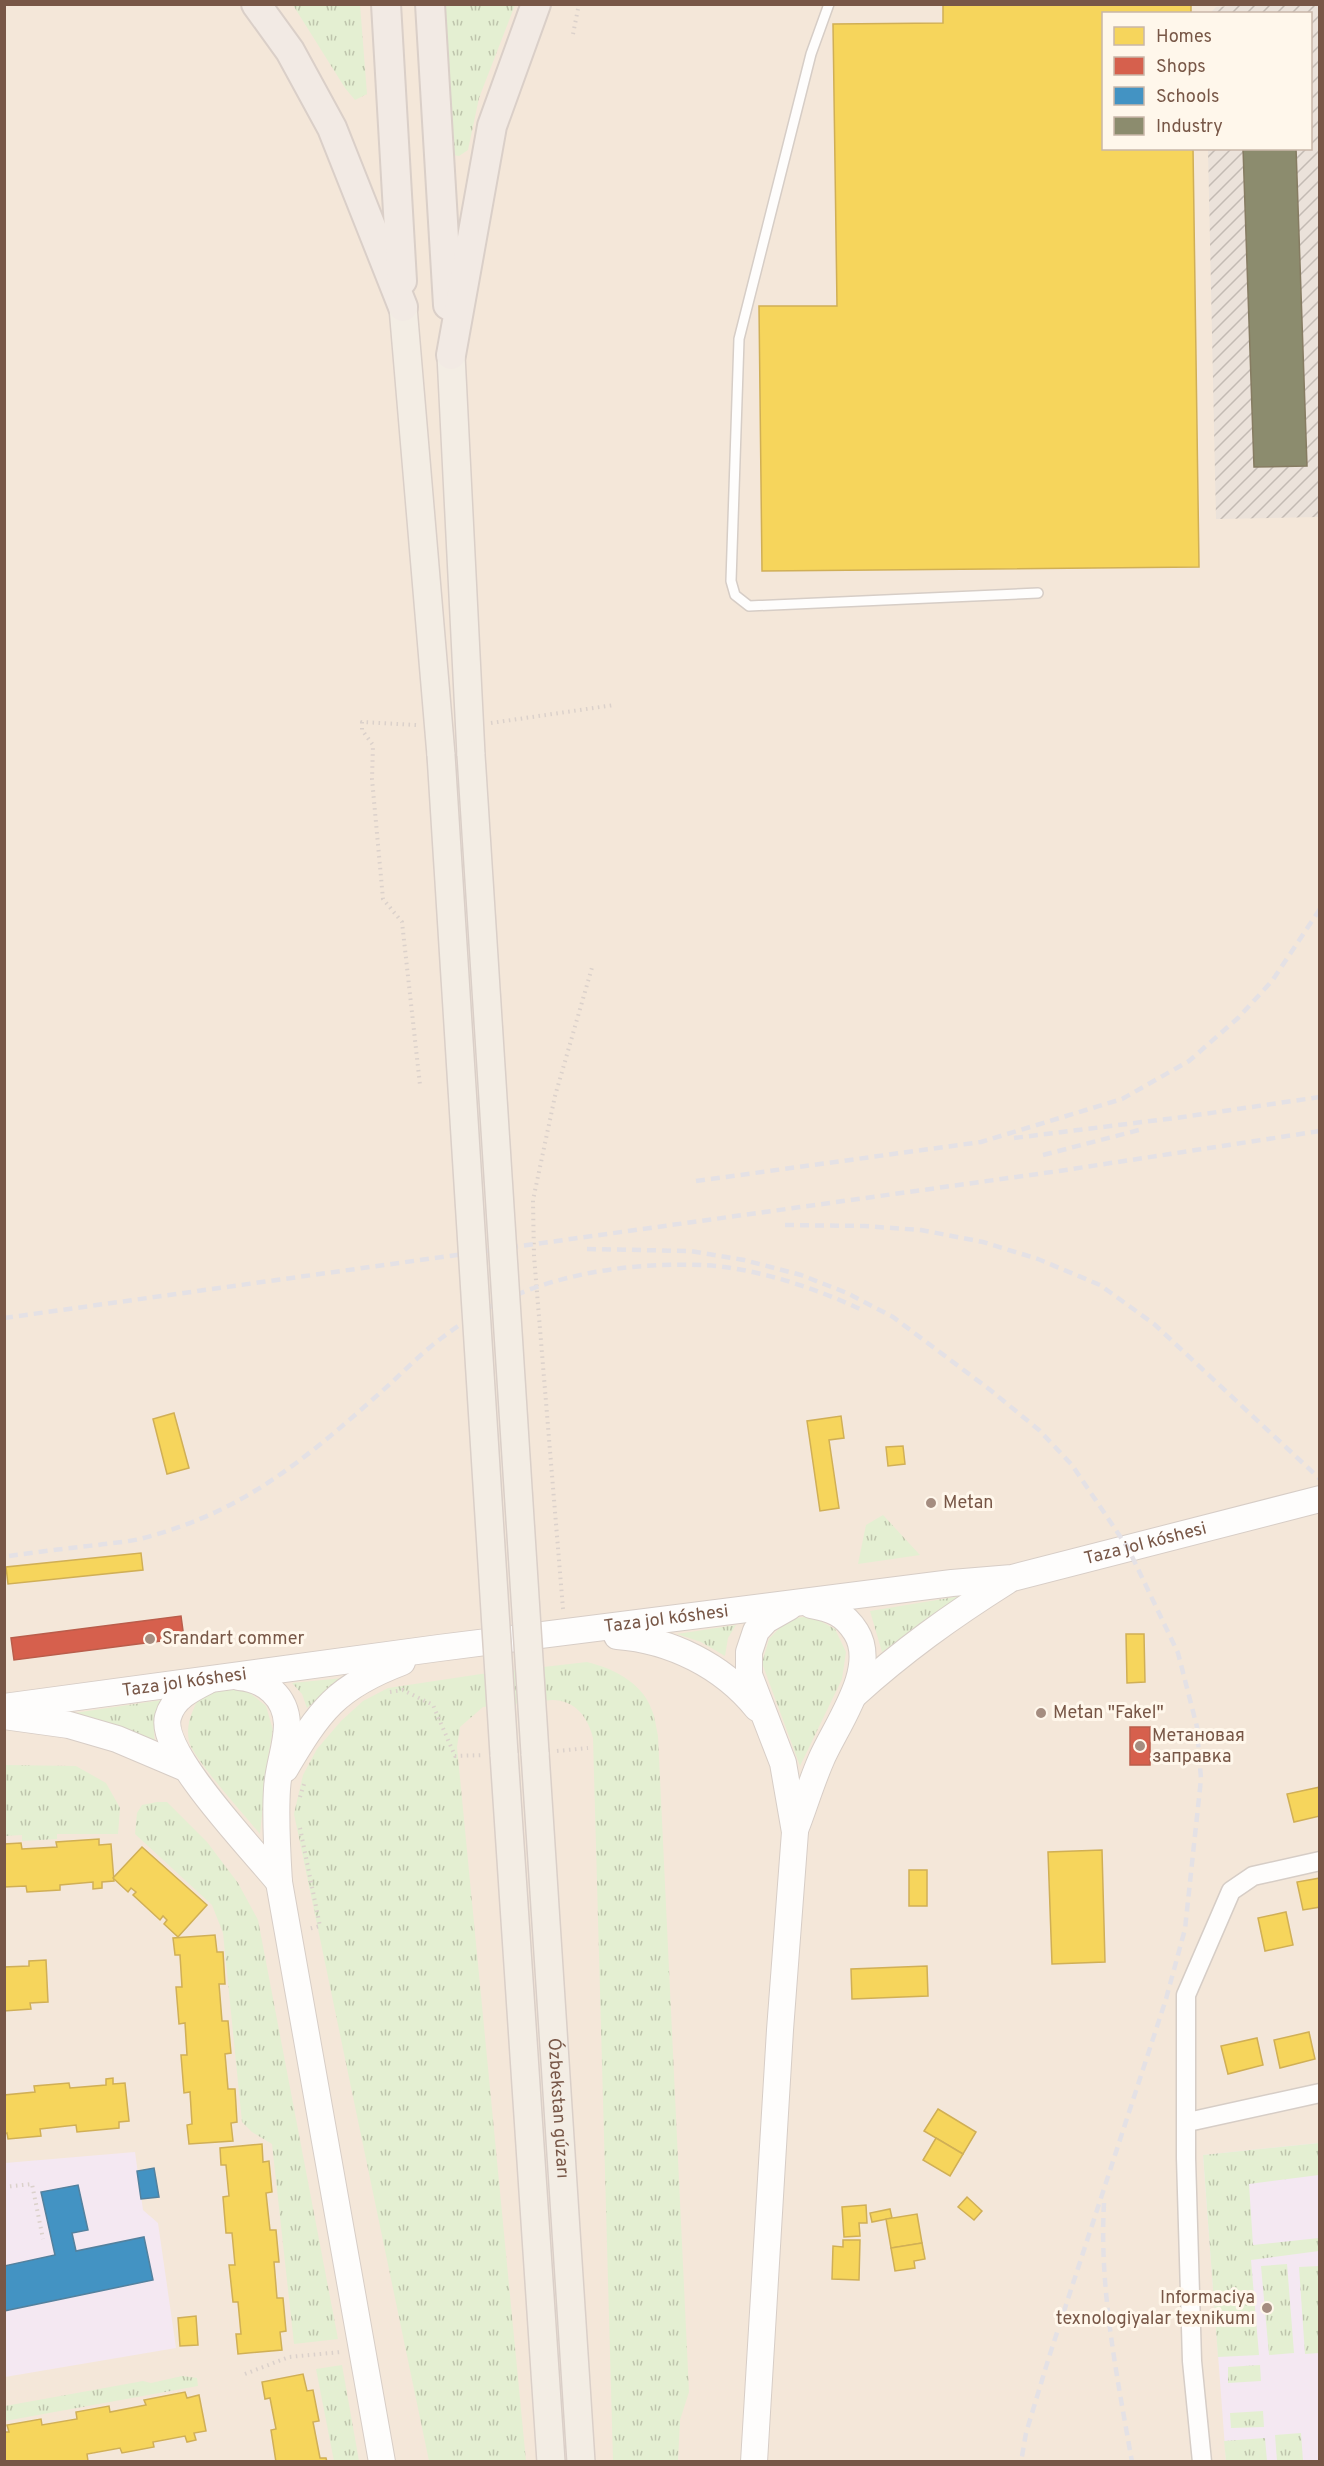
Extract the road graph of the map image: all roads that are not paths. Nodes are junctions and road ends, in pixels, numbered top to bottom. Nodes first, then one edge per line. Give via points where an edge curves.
1 (256, 4) edge
2 (386, 4) edge
3 (430, 4) edge
4 (536, 4) edge
5 (829, 4) edge
6 (403, 307) junction
7 (451, 355) junction
8 (1038, 593) dead end
9 (1320, 1499) edge
10 (1012, 1578) junction
11 (798, 1604) junction
12 (575, 1632) junction
13 (439, 1648) junction
14 (219, 1677) junction
15 (854, 1695) junction
16 (4, 1707) edge
17 (4, 1716) edge
18 (768, 1721) junction
19 (183, 1767) junction
20 (277, 1783) junction
21 (795, 1832) junction
22 (1320, 1861) edge
23 (279, 1882) junction
24 (1320, 2093) edge
25 (1188, 2122) junction
26 (382, 2462) edge
27 (551, 2462) edge
28 (581, 2462) edge
29 (754, 2462) edge
30 (1202, 2462) edge

1 - 6 highway via 290,51 332,128
2 - 6 highway
3 - 7 highway
4 - 7 highway via 492,126
5 - 8 lane via 811,54 739,339 731,581 735,595 749,606
6 - 27 main road, Ózbekstan gúzarı, bridge via 441,755 496,1755
7 - 28 main road, Ózbekstan gúzarı, bridge via 471,755 544,1752
9 - 10 main road, Taza jol kóshesi
10 - 11 main road, Taza jol kóshesi
10 - 15 main road via 951,1616
11 - 12 main road, Taza jol kóshesi
11 - 15 main road via 831,1609 848,1619 862,1641 863,1663
11 - 18 main road via 766,1620 756,1631 749,1652 749,1675
12 - 13 main road, Taza jol kóshesi
12 - 18 main road via 640,1637 678,1649 742,1690
13 - 14 main road, Taza jol kóshesi
13 - 20 main road via 358,1681 333,1700 310,1728
14 - 16 main road, Taza jol kóshesi
14 - 19 main road via 187,1690 168,1717 167,1734
14 - 20 main road via 261,1682 275,1692 284,1707 287,1724
15 - 21 main road via 821,1761
17 - 19 main road via 69,1725 117,1739
18 - 21 main road via 783,1763
19 - 23 main road
20 - 23 main road
21 - 29 main road
22 - 25 street via 1253,1876 1231,1891 1186,1995
23 - 26 main road
24 - 25 street
25 - 30 street via 1192,2361

